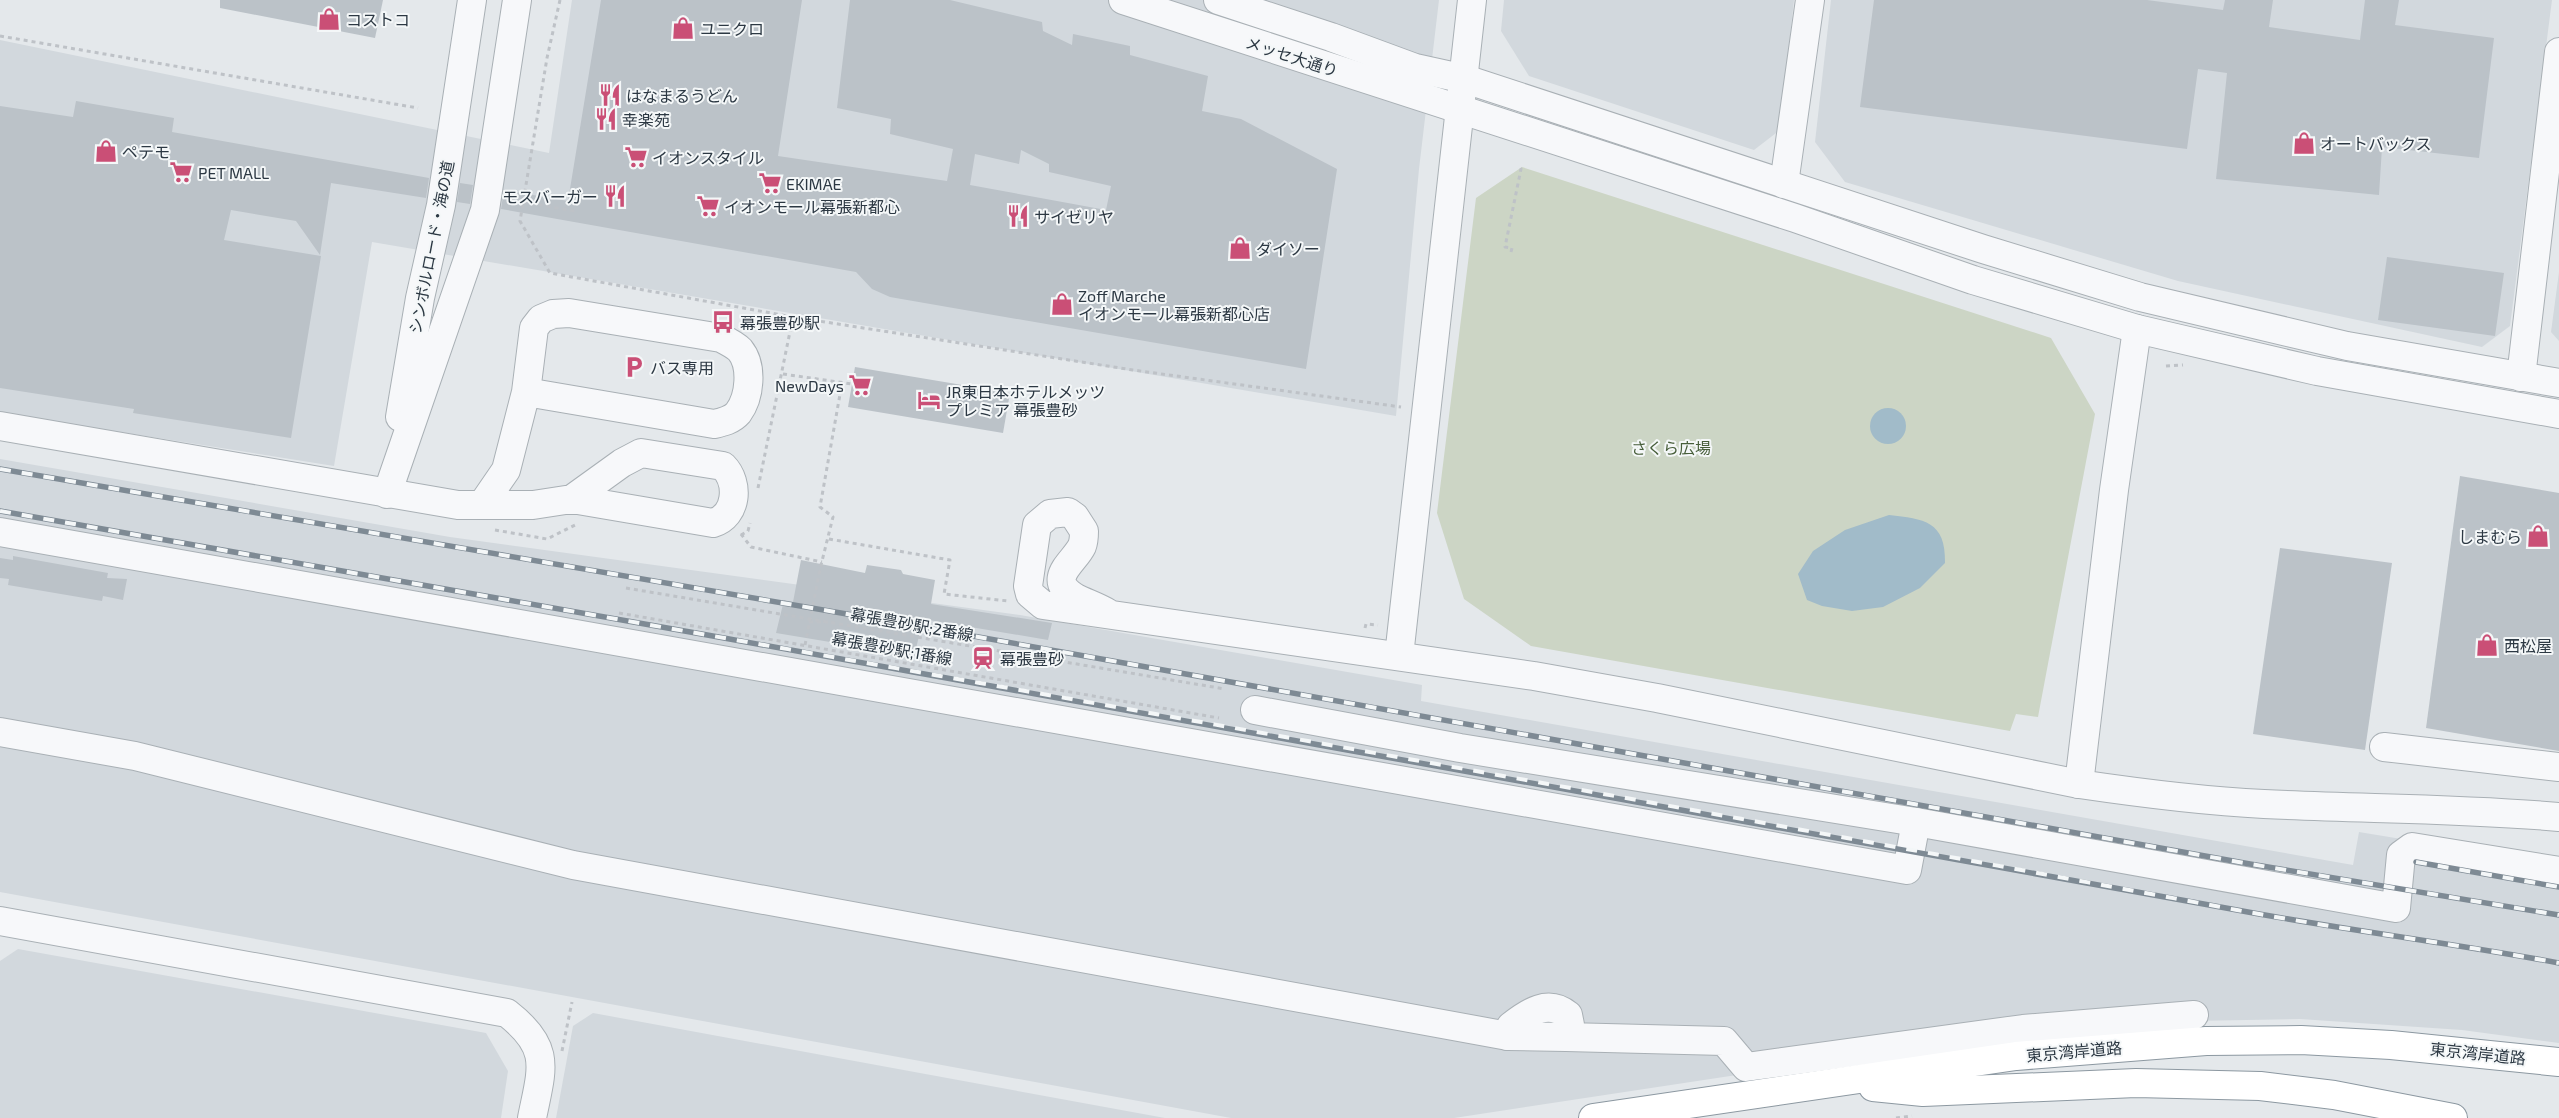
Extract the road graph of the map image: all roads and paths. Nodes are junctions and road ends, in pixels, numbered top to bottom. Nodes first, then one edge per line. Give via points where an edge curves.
1 (472, 0) edge
2 (517, 0) edge
3 (560, 0) edge
4 (1123, 0) edge
5 (1218, 0) edge
6 (1472, 0) edge
7 (1810, 0) edge
8 (0, 36) edge
9 (2559, 52) edge
10 (1465, 79) junction
11 (418, 108) dead end
12 (1462, 109) junction
13 (1518, 165) dead end
14 (1784, 184) junction
15 (523, 202) junction
16 (575, 211) dead end
17 (1511, 252) dead end
18 (2136, 329) junction
19 (783, 374) dead end
20 (2521, 377) junction
21 (842, 383) junction
22 (2559, 383) edge
23 (852, 384) dead end
24 (526, 392) junction
25 (1401, 407) dead end
26 (2559, 414) edge
27 (0, 426) edge
28 (387, 494) junction
29 (572, 499) junction
30 (482, 505) junction
31 (0, 532) edge
32 (741, 534) dead end
33 (829, 540) junction
34 (822, 562) junction
35 (626, 588) dead end
36 (1013, 602) dead end
37 (619, 613) dead end
38 (1108, 613) dead end
39 (809, 622) junction
40 (828, 622) junction
41 (805, 645) junction
42 (1400, 656) junction
43 (1225, 690) dead end
44 (1255, 710) dead end
45 (1219, 718) dead end
46 (0, 732) edge
47 (2384, 747) dead end
48 (2559, 767) edge
49 (2079, 784) junction
50 (2559, 817) edge
51 (1916, 822) junction
52 (2559, 871) edge
53 (0, 921) edge
54 (2194, 1016) dead end
55 (2559, 1062) edge
56 (1832, 1082) junction
57 (532, 1118) edge
58 (1593, 1118) edge
59 (2453, 1118) edge

1 - 28 street, シンボルロード・海の道 via 441,205 420,298
2 - 28 street via 485,210
3 - 15 path
4 - 12 street, メッセ大通り
5 - 10 street, メッセ大通り via 1415,68
6 - 10 street
7 - 14 street
8 - 11 path
9 - 20 street
10 - 12 street
10 - 14 street, メッセ大通り
12 - 18 street, メッセ大通り via 1795,218 1972,280
12 - 42 street
13 - 17 path via 1521,169 1505,247 1512,248
14 - 20 street, メッセ大通り via 2140,297 2346,346
15 - 16 path
15 - 25 path via 520,221 550,273 812,320 1133,370
18 - 26 street, メッセ大通り via 2317,371
18 - 49 street
19 - 21 path
20 - 22 street, メッセ大通り
21 - 23 path
21 - 33 path via 820,507 833,517
24 - 24 street via 534,328 541,319 553,314 569,313 720,338 740,350 749,372 745,400 738,413 728,421 714,424
24 - 30 street via 506,470
27 - 28 street
28 - 30 street via 458,505
29 - 29 street via 641,453 723,466 731,474 735,486 729,513 713,523
29 - 30 street via 533,506
31 - 51 street via 1907,870
32 - 34 path via 751,548
33 - 34 path
33 - 36 path via 950,560 944,594
34 - 39 path
35 - 40 path, 幕張豊砂駅;2番線, bridge
37 - 41 path, 幕張豊砂駅;1番線
38 - 42 street
39 - 40 path
39 - 41 path
40 - 43 path, 幕張豊砂駅;2番線, bridge
41 - 45 path, 幕張豊砂駅;1番線
42 - 49 street via 1657,698
44 - 51 street via 1460,748
46 - 54 street via 135,756 573,865 1508,1036 1510,1026 1546,1006 1560,1009 1568,1015 1570,1025 1566,1037 1724,1041 1746,1067 2023,1030
47 - 48 street
49 - 50 street via 2254,803 2500,811
51 - 52 street via 2396,908 2402,855 2412,847
53 - 57 street via 507,1013 534,1038 540,1053 541,1070
55 - 56 highway, 東京湾岸道路 via 2391,1045 2301,1040 2206,1041 2016,1056
56 - 58 highway, 東京湾岸道路
56 - 59 highway via 1923,1092 2136,1082 2260,1086 2343,1096

